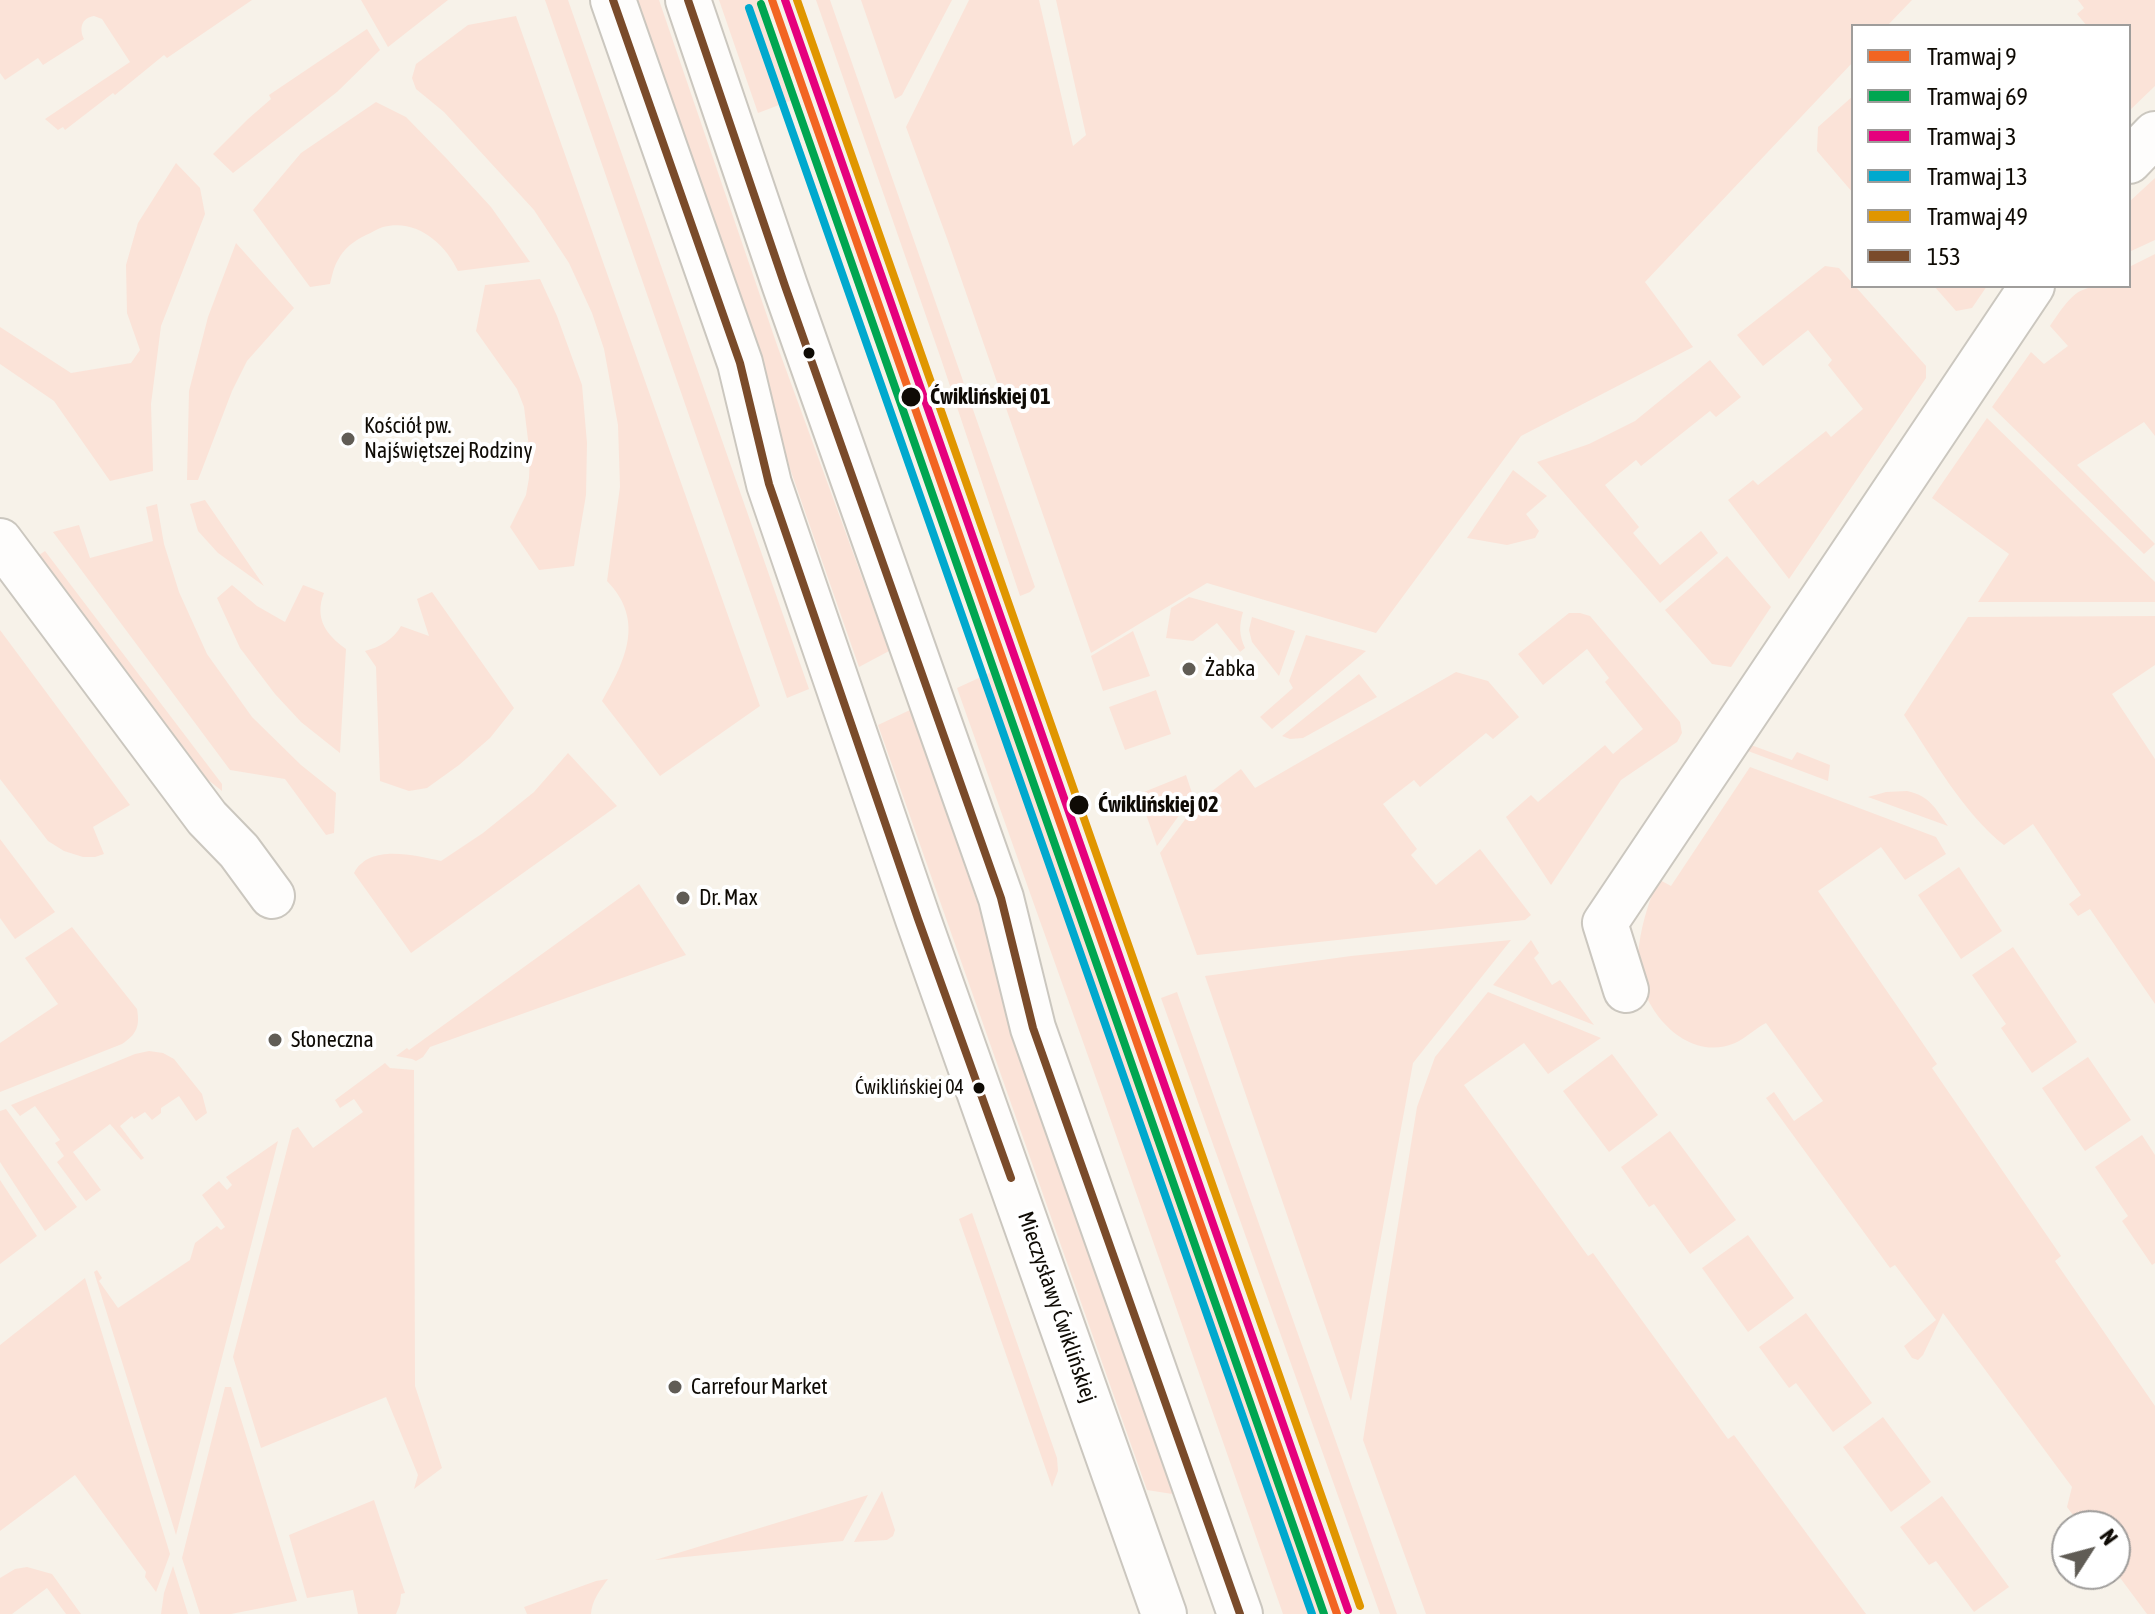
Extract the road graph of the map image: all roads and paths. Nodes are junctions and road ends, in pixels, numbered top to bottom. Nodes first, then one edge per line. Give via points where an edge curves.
1 (613, 0) edge
2 (688, 0) edge
3 (2155, 134) edge
4 (2131, 159) edge
5 (2031, 288) edge
6 (0, 541) edge
7 (272, 896) dead end
8 (1626, 990) dead end
9 (1164, 1614) edge
10 (1240, 1614) edge

1 - 9 street, Mieczysławy Ćwiklińskiej via 740,363 769,484
2 - 10 street via 1001,898 1033,1028
3 - 4 street
5 - 8 street via 1605,923
6 - 7 street via 207,818

